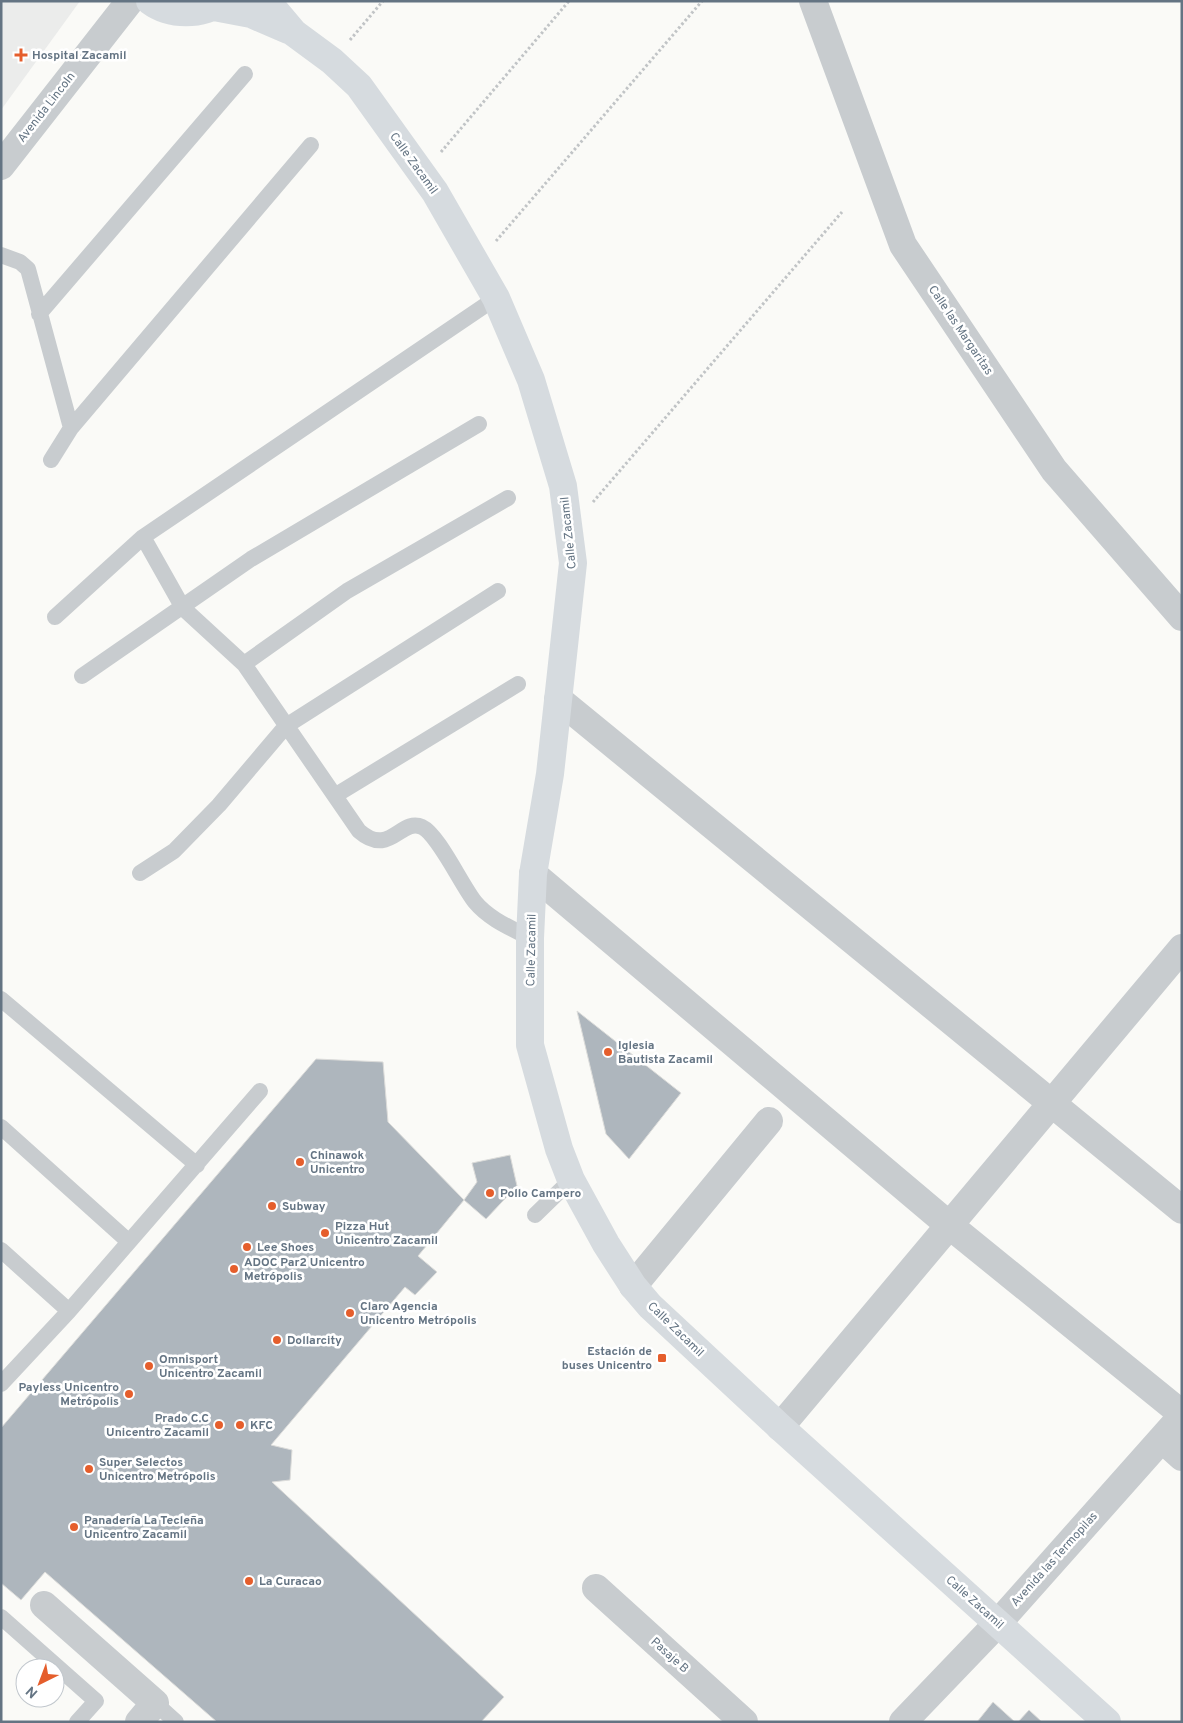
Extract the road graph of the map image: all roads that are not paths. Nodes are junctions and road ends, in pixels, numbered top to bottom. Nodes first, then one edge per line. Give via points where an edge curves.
1 (130, 1) edge
2 (150, 1) edge
3 (267, 1) edge
4 (813, 1) edge
5 (218, 4) edge
6 (294, 33) junction
7 (245, 74) dead end
8 (312, 145) dead end
9 (1, 166) edge
10 (1, 255) edge
11 (496, 298) junction
12 (39, 314) junction
13 (479, 424) dead end
14 (71, 428) junction
15 (51, 460) dead end
16 (508, 498) dead end
17 (143, 537) junction
18 (498, 591) dead end
19 (183, 608) junction
20 (55, 617) dead end
21 (1182, 617) edge
22 (244, 664) junction
23 (82, 676) dead end
24 (518, 684) dead end
25 (558, 699) junction
26 (286, 726) junction
27 (336, 794) junction
28 (140, 873) dead end
29 (533, 874) junction
30 (530, 938) junction
31 (1182, 948) edge
32 (1, 999) edge
33 (260, 1091) dead end
34 (1052, 1103) junction
35 (768, 1121) dead end
36 (1, 1127) edge
37 (197, 1165) junction
38 (571, 1180) junction
39 (1182, 1210) edge
40 (535, 1215) dead end
41 (949, 1225) junction
42 (128, 1241) junction
43 (1, 1250) edge
44 (633, 1286) junction
45 (69, 1311) junction
46 (3, 1378) edge
47 (1182, 1415) edge
48 (780, 1427) junction
49 (1162, 1439) junction
50 (1182, 1457) edge
51 (596, 1588) dead end
52 (44, 1605) dead end
53 (1, 1617) edge
54 (998, 1623) junction
55 (147, 1712) edge
56 (77, 1722) edge
57 (176, 1722) edge
58 (744, 1722) edge
59 (903, 1722) edge
60 (1107, 1722) edge

1 - 9 street, Avenida Lincoln
2 - 5 street via 177,12 193,12
3 - 6 street, Calle Zacamil
4 - 21 street, Calle las Margaritas via 903,245 1054,470
5 - 6 street, Calle Zacamil
6 - 11 street, Calle Zacamil via 359,86 435,192
7 - 12 lane
8 - 14 lane
10 - 12 lane via 20,262 28,269
11 - 17 lane
11 - 25 street, Calle Zacamil via 531,380 562,486 569,531 573,564
12 - 14 lane
13 - 19 lane via 251,559
14 - 15 lane
16 - 22 lane via 347,591
17 - 19 lane
17 - 20 lane
18 - 26 lane
19 - 22 lane
19 - 23 lane
22 - 26 lane
24 - 27 lane
25 - 29 street, Calle Zacamil via 550,774
25 - 34 street
26 - 27 lane
26 - 28 lane via 219,805 174,851
27 - 30 lane via 369,840 381,842 414,826 422,827 433,837 476,902 492,917
29 - 30 street, Calle Zacamil
29 - 41 street
30 - 38 street, Calle Zacamil via 530,1044 559,1149
31 - 34 street
32 - 37 lane
33 - 37 lane
34 - 39 street
34 - 41 street
35 - 44 street
36 - 42 lane
37 - 42 lane
38 - 40 lane
38 - 44 street, Calle Zacamil
41 - 47 street
41 - 48 street
42 - 45 lane
43 - 45 lane
44 - 48 street, Calle Zacamil via 650,1306
45 - 46 lane
47 - 49 street, Avenida las Termopilas
48 - 54 street, Calle Zacamil
49 - 50 street
49 - 54 street, Avenida las Termopilas
51 - 58 street, Pasaje B
52 - 55 street
53 - 56 lane via 96,1701
54 - 59 street, Avenida las Termopilas
54 - 60 street, Calle Zacamil
55 - 57 lane

